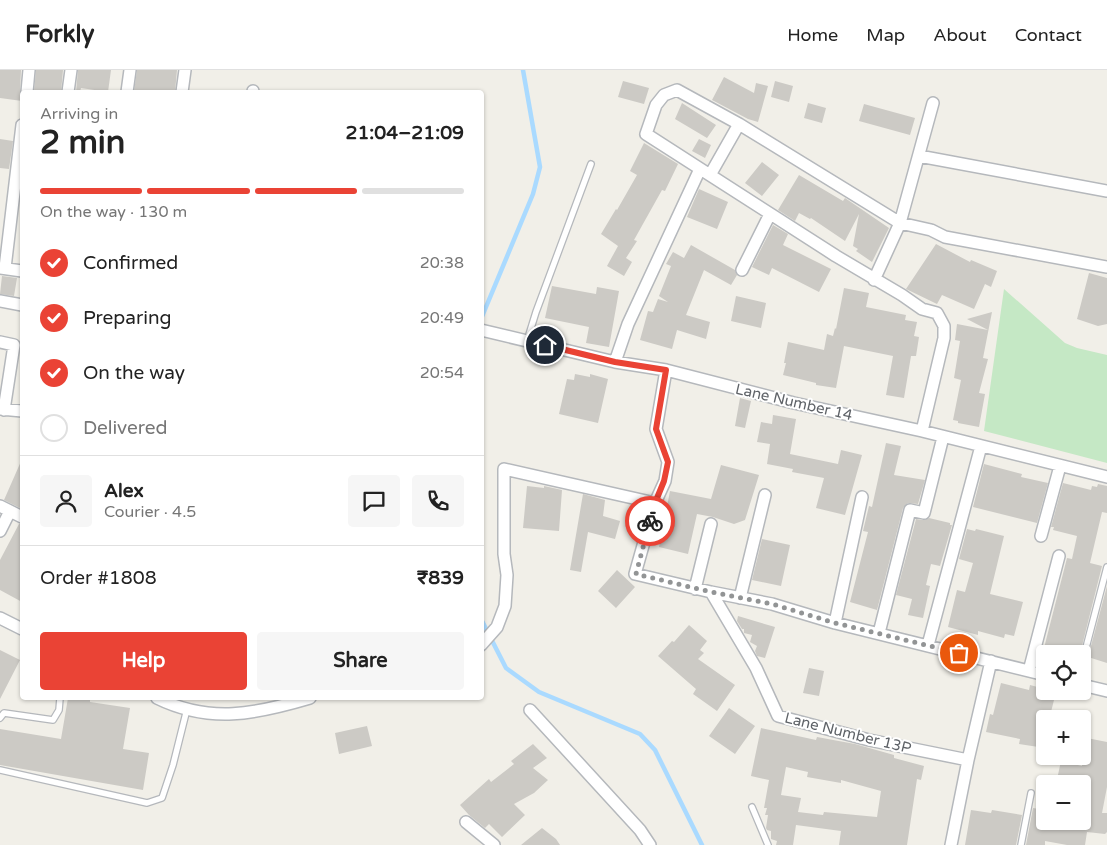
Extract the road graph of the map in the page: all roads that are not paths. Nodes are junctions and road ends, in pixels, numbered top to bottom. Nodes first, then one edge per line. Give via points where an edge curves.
1 (29, 70) edge
2 (71, 70) edge
3 (130, 70) edge
4 (185, 70) edge
5 (27, 90) edge
6 (68, 90) edge
7 (127, 90) edge
8 (182, 90) edge
9 (933, 103) dead end
10 (739, 124) junction
11 (20, 139) edge
12 (919, 156) junction
13 (591, 164) dead end
14 (705, 172) junction
15 (1107, 191) edge
16 (770, 214) junction
17 (900, 223) junction
18 (1107, 267) edge
19 (2, 268) edge
20 (742, 270) dead end
21 (20, 271) edge
22 (874, 280) junction
23 (0, 301) edge
24 (20, 305) edge
25 (484, 331) edge
26 (527, 340) junction
27 (0, 342) edge
28 (615, 362) junction
29 (666, 370) junction
30 (5, 378) edge
31 (2, 410) edge
32 (20, 411) edge
33 (922, 431) junction
34 (943, 437) junction
35 (981, 446) junction
36 (1060, 466) junction
37 (1107, 477) edge
38 (765, 495) dead end
39 (862, 497) dead end
40 (655, 503) junction
41 (5, 508) edge
42 (20, 516) edge
43 (712, 524) dead end
44 (0, 531) edge
45 (1040, 536) dead end
46 (1058, 556) dead end
47 (1107, 567) edge
48 (696, 589) junction
49 (711, 592) junction
50 (740, 598) junction
51 (0, 618) edge
52 (835, 623) junction
53 (20, 628) edge
54 (879, 634) junction
55 (484, 642) edge
56 (928, 645) junction
57 (1087, 645) edge
58 (991, 661) junction
59 (1029, 671) junction
60 (1036, 673) edge
61 (1091, 687) edge
62 (1107, 691) edge
63 (60, 700) edge
64 (162, 700) edge
65 (303, 700) edge
66 (187, 709) junction
67 (530, 710) dead end
68 (0, 718) edge
69 (968, 760) junction
70 (0, 770) edge
71 (1030, 793) dead end
72 (752, 807) dead end
73 (466, 822) dead end
74 (494, 845) edge
75 (650, 845) edge
76 (768, 845) edge
77 (951, 845) edge
78 (1021, 845) edge

1 - 5 street
2 - 6 street
3 - 7 street
4 - 8 street
9 - 12 street
10 - 14 street
10 - 14 street via 677,90 664,94 656,105 646,134
10 - 17 street
11 - 19 street
12 - 15 street
12 - 17 street
13 - 26 lane
14 - 16 street
14 - 28 street via 628,324
16 - 20 street
16 - 22 street
17 - 18 street via 945,236
17 - 22 street
19 - 21 street
22 - 33 street via 922,308 937,313 944,326
23 - 24 street
25 - 26 street, Lane Number 14
26 - 28 street, Lane Number 14
27 - 30 street via 14,345
28 - 29 street, Lane Number 14
29 - 33 street, Lane Number 14
29 - 40 street via 656,429 668,462
30 - 31 street
31 - 32 street
33 - 34 street, Lane Number 14
34 - 35 street, Lane Number 14
34 - 54 street via 924,513 910,510
35 - 36 street, Lane Number 14
35 - 56 street
36 - 37 street, Lane Number 14
36 - 45 street
38 - 50 street
39 - 52 street
40 - 48 street via 636,574
40 - 55 street via 504,469 505,606 497,627
41 - 42 street
41 - 44 street
43 - 48 street
46 - 59 street
47 - 57 lane
48 - 49 street
49 - 50 street
49 - 69 street, Lane Number 13P via 756,668 778,716 869,740
50 - 52 street
51 - 53 street
52 - 54 street
54 - 56 street
56 - 58 street
58 - 59 street
58 - 69 street
59 - 60 street
61 - 62 street
63 - 68 lane via 53,720 4,713
64 - 66 street
65 - 66 street via 246,714 221,715
66 - 70 lane via 174,765 162,798 147,803
67 - 75 street
69 - 77 street
71 - 78 lane
72 - 76 lane
73 - 74 street

